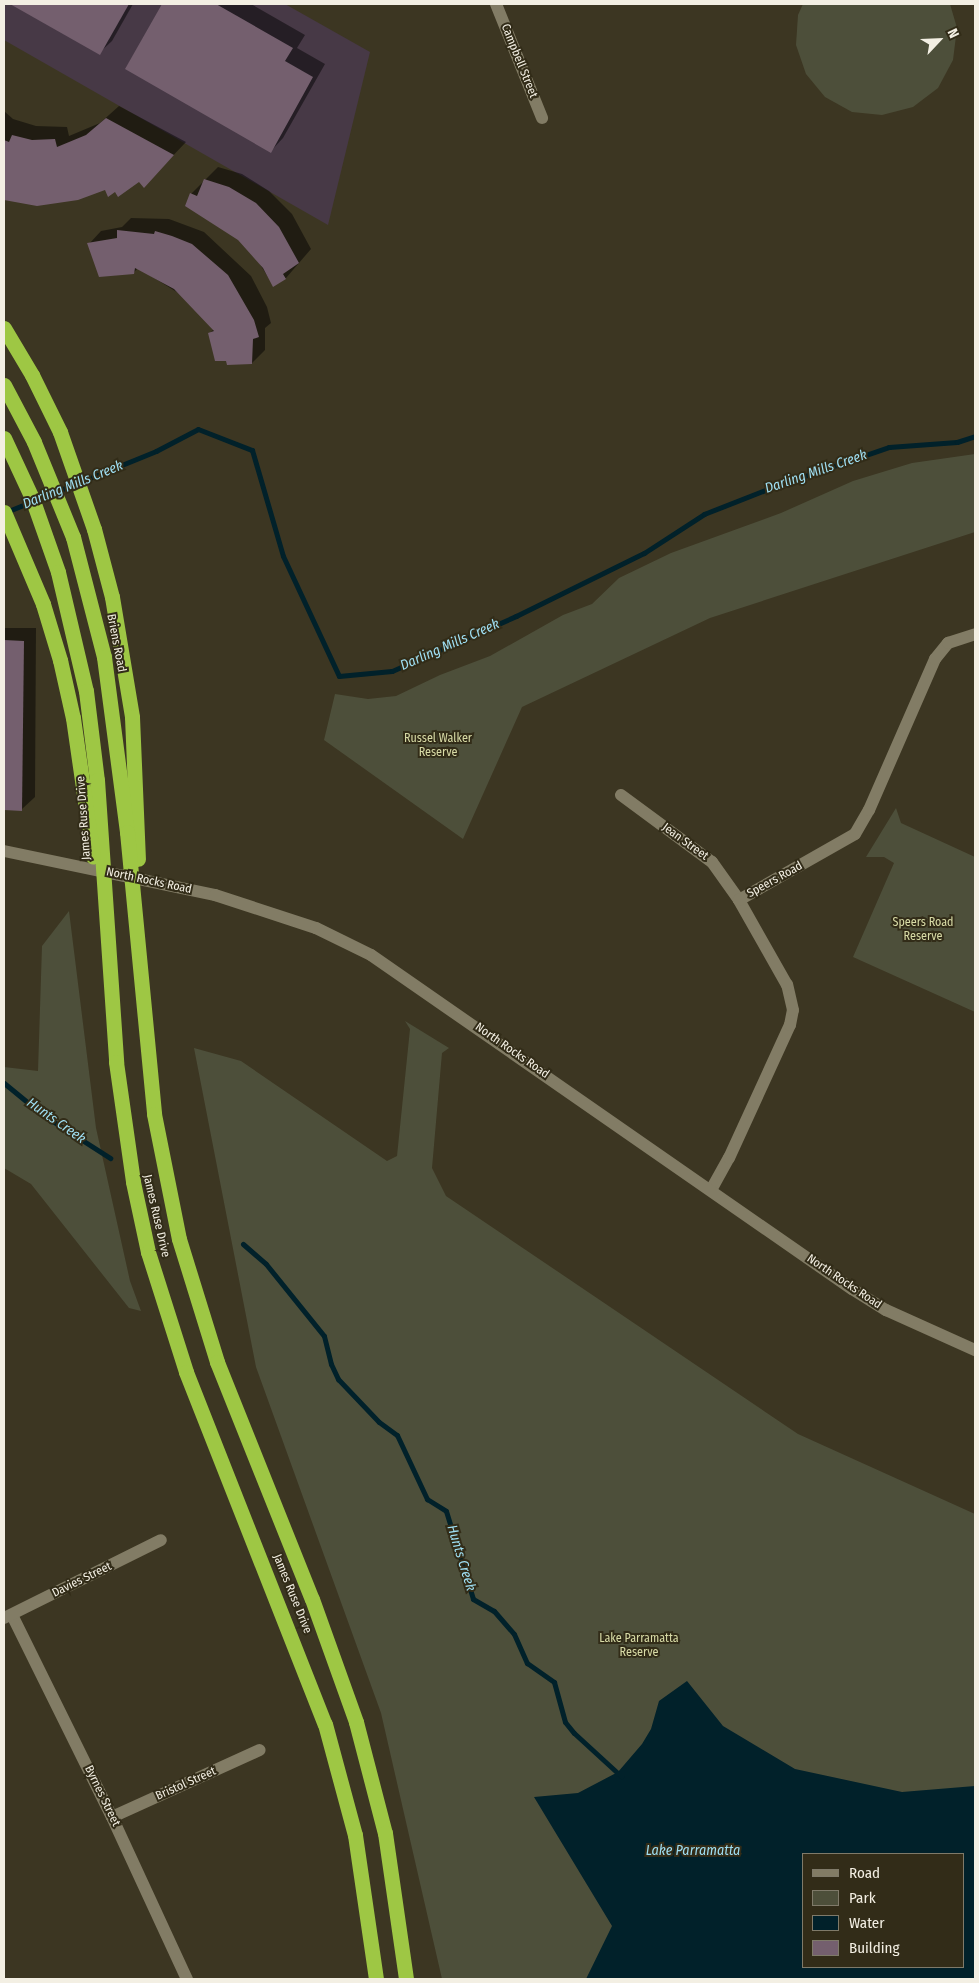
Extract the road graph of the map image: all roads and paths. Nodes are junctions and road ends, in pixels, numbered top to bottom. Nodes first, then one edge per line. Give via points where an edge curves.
1 (496, 4) edge
2 (542, 118) dead end
3 (4, 328) edge
4 (4, 385) edge
5 (7, 445) edge
6 (4, 512) edge
7 (975, 634) edge
8 (621, 795) dead end
9 (93, 825) junction
10 (133, 834) junction
11 (4, 851) edge
12 (738, 900) junction
13 (136, 923) joint
14 (711, 1190) junction
15 (975, 1350) edge
16 (161, 1540) dead end
17 (8, 1616) edge
18 (260, 1750) dead end
19 (112, 1817) junction
20 (187, 1979) edge
21 (376, 1979) edge
22 (406, 1979) edge

1 - 2 street, Campbell Street
3 - 10 highway via 60,432 94,529 124,655 132,717
4 - 10 highway, Briens Road via 34,442 73,537 104,657
5 - 9 highway, James Ruse Drive via 49,546 82,668 94,751
6 - 9 highway via 52,632 67,689
7 - 12 street, Speers Road via 948,644 935,659 869,810 855,834
8 - 12 street, Jean Street via 712,862
9 - 21 highway, James Ruse Drive via 123,1120 148,1252 186,1372 325,1724 355,1835
10 - 13 highway, Briens Road
11 - 14 street, North Rocks Road via 214,896 316,928 371,955
12 - 14 street, Speers Road via 786,985 793,1010 782,1042
13 - 22 highway, James Ruse Drive via 154,1114 179,1240 217,1362 312,1600 356,1722 385,1833
14 - 15 street, North Rocks Road via 886,1310
16 - 17 street, Davies Street
17 - 19 street, Byrnes Street
18 - 19 street, Bristol Street
19 - 20 street, Byrnes Street

